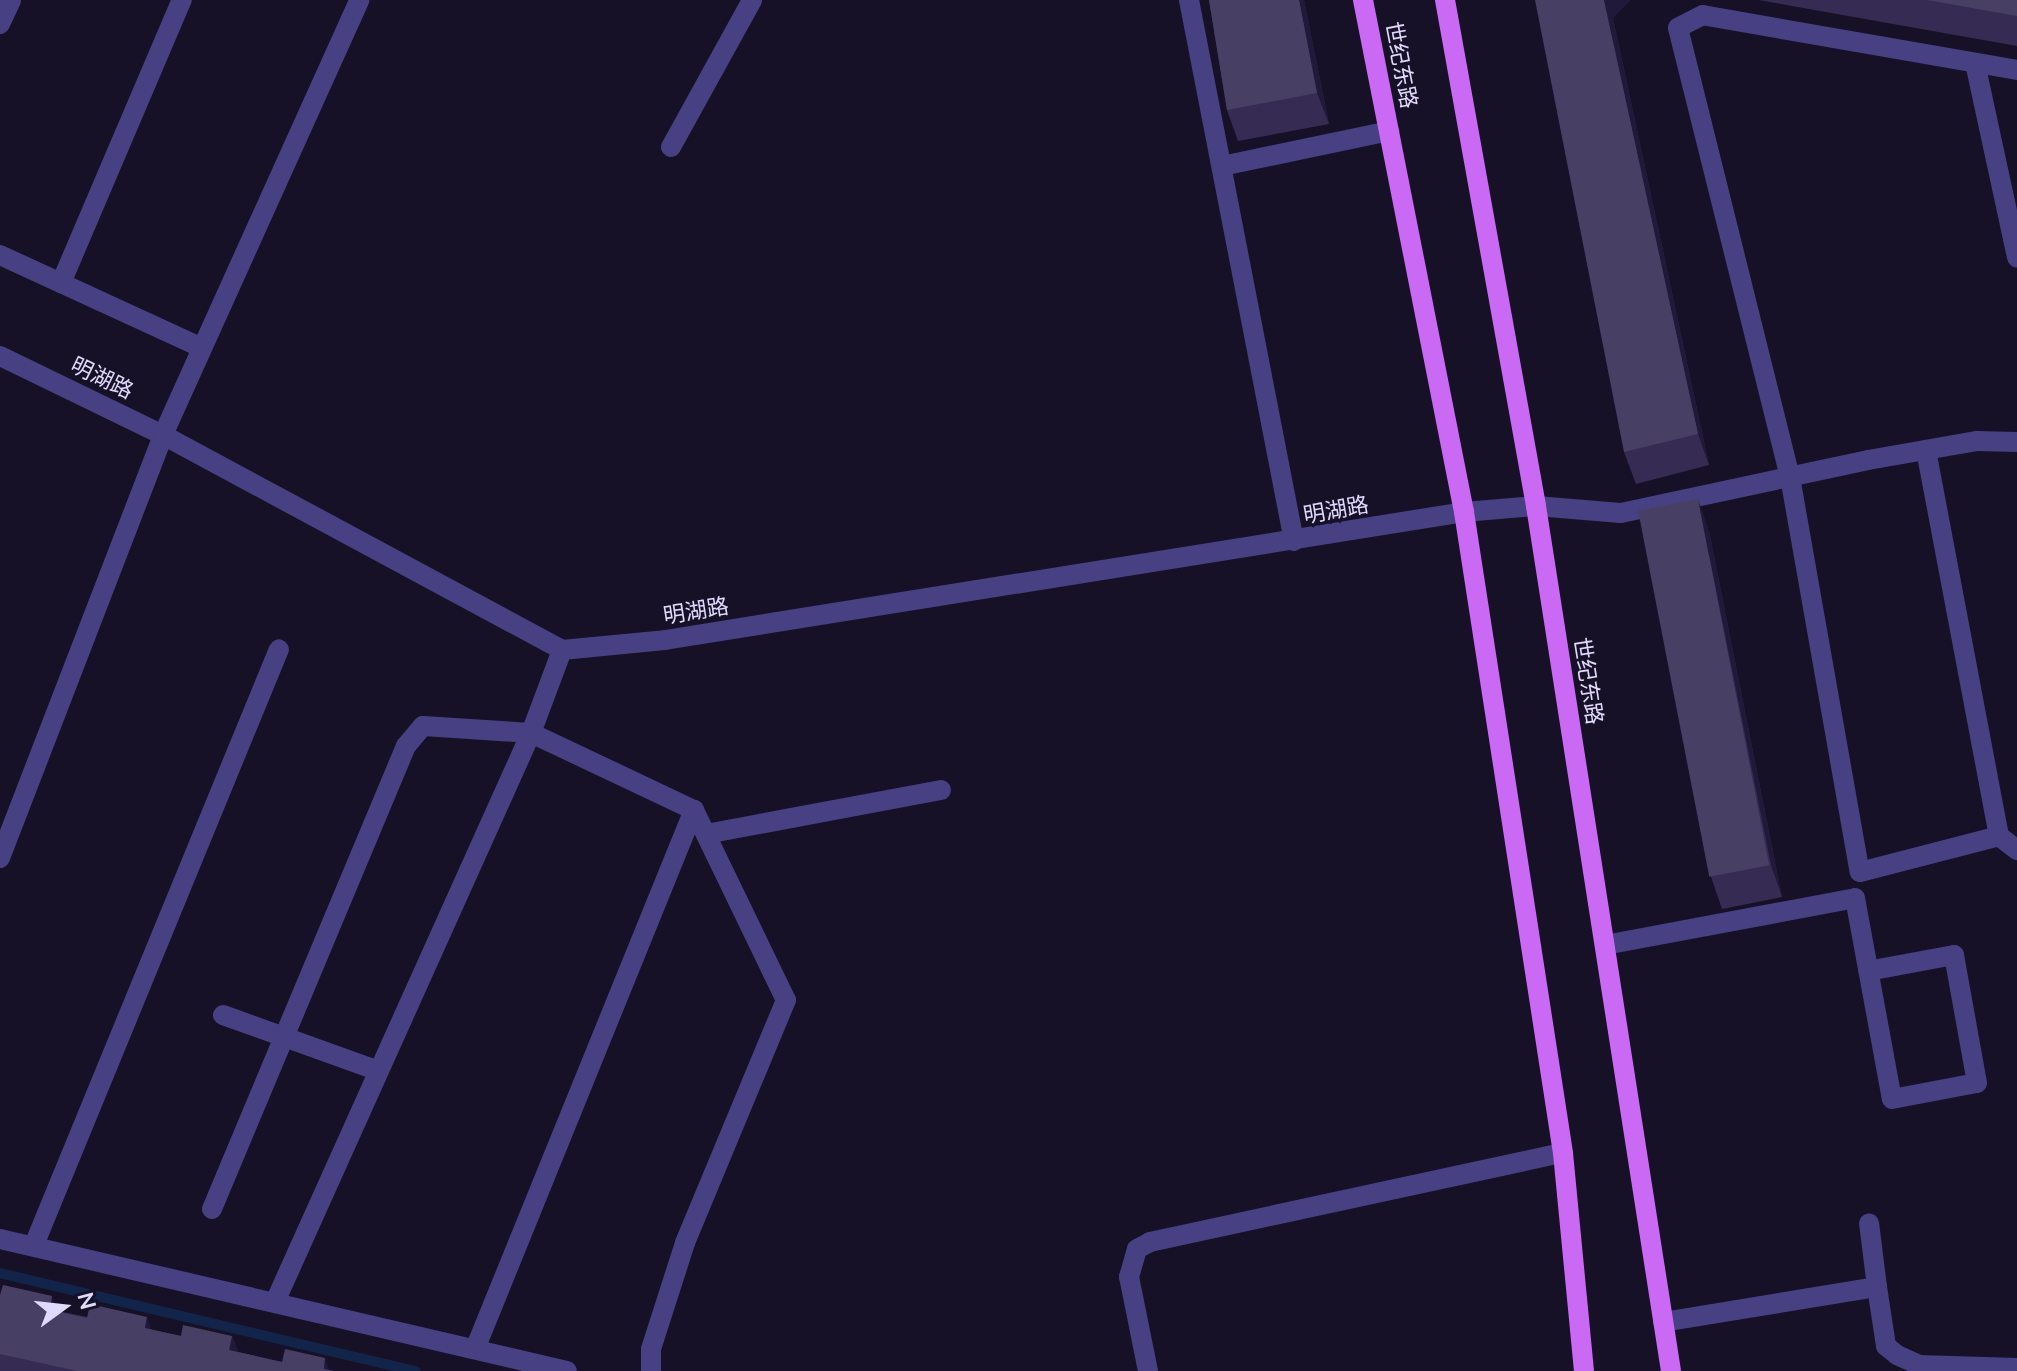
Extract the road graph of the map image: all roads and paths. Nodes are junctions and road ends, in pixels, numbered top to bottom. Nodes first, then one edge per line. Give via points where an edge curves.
1 (11, 0) edge
2 (182, 0) edge
3 (359, 0) edge
4 (752, 0) edge
5 (1189, 0) edge
6 (1363, 0) edge
7 (1445, 0) edge
8 (0, 24) edge
9 (1975, 63) junction
10 (2017, 70) edge
11 (1389, 131) junction
12 (671, 147) dead end
13 (1222, 166) junction
14 (0, 255) edge
15 (2017, 258) edge
16 (61, 283) junction
17 (202, 348) junction
18 (0, 356) edge
19 (163, 435) junction
20 (2017, 442) edge
21 (1926, 450) junction
22 (1790, 477) junction
23 (1536, 506) junction
24 (1464, 512) junction
25 (1294, 541) junction
26 (279, 649) dead end
27 (562, 650) junction
28 (531, 733) junction
29 (941, 790) dead end
30 (694, 810) junction
31 (706, 834) junction
32 (1999, 836) junction
33 (2017, 850) edge
34 (0, 858) edge
35 (1605, 945) junction
36 (1868, 971) junction
37 (223, 1015) dead end
38 (282, 1036) junction
39 (376, 1070) junction
40 (1563, 1153) junction
41 (212, 1209) dead end
42 (1869, 1223) dead end
43 (0, 1239) edge
44 (34, 1245) junction
45 (1877, 1287) junction
46 (275, 1302) junction
47 (1663, 1322) junction
48 (475, 1349) junction
49 (2017, 1368) edge
50 (567, 1371) edge
51 (651, 1371) edge
52 (1148, 1371) edge
53 (1584, 1371) edge
54 (1671, 1371) edge

1 - 8 street
2 - 16 street
3 - 17 street
4 - 12 street
5 - 13 street
6 - 11 main road, 世纪东路
7 - 23 main road, 世纪东路
9 - 10 street
9 - 15 street
9 - 22 street via 1703,15 1678,28
11 - 13 street
11 - 24 main road, 世纪东路
13 - 25 street
14 - 16 street
16 - 17 street
17 - 19 street
18 - 19 street, 明湖路
19 - 27 street, 明湖路
19 - 34 street
20 - 21 street, 明湖路 via 1977,441
21 - 22 street, 明湖路
21 - 32 street
22 - 23 street, 明湖路 via 1621,513
22 - 32 street via 1860,872
23 - 24 street, 明湖路
23 - 35 main road, 世纪东路
24 - 25 street, 明湖路
24 - 40 main road, 世纪东路
25 - 27 street, 明湖路 via 665,640
26 - 44 street
27 - 28 street
28 - 30 street
28 - 38 street via 423,726 415,733
28 - 39 street
29 - 31 street
30 - 31 street
30 - 48 street
31 - 51 street via 786,1000 685,1243 651,1349
32 - 33 street
35 - 36 street via 1855,898
35 - 47 main road, 世纪东路
36 - 36 street via 1892,1099 1977,1083 1954,955
37 - 38 street
38 - 39 street
38 - 41 street
39 - 46 street
40 - 52 street via 1150,1242 1137,1249 1129,1277
40 - 53 main road, 世纪东路
42 - 45 street
43 - 44 street
44 - 46 street
45 - 47 street
45 - 49 street via 1886,1346 1897,1355 1919,1365
46 - 48 street
47 - 54 main road, 世纪东路
48 - 50 street

